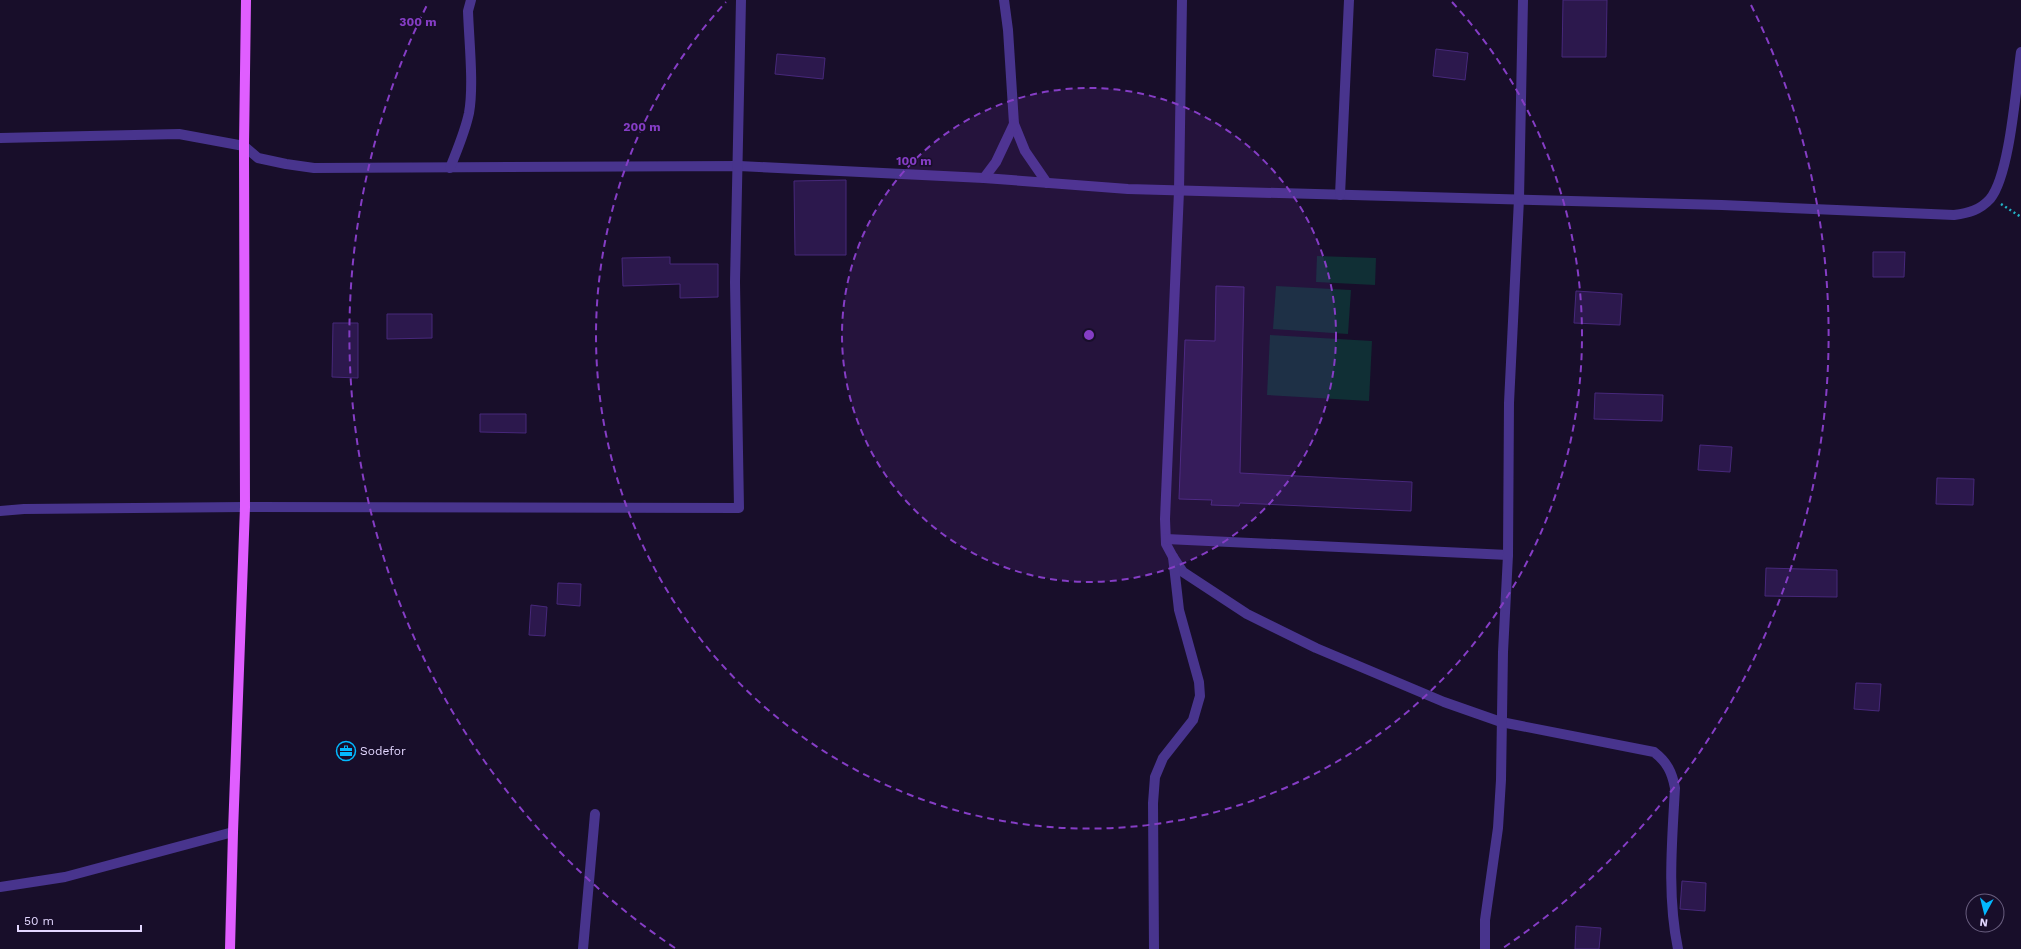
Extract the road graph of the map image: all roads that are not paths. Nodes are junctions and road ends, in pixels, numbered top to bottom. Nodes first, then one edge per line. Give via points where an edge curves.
1 (246, 0) edge
2 (470, 0) edge
3 (741, 0) edge
4 (1004, 0) edge
5 (1182, 0) edge
6 (1349, 0) edge
7 (1523, 0) edge
8 (2021, 52) edge
9 (1014, 124) junction
10 (0, 138) edge
11 (244, 146) junction
12 (739, 166) junction
13 (450, 168) junction
14 (984, 178) junction
15 (1047, 183) junction
16 (1179, 191) junction
17 (1340, 195) junction
18 (1519, 199) junction
19 (245, 507) junction
20 (0, 511) edge
21 (1166, 539) junction
22 (1508, 555) junction
23 (1173, 557) junction
24 (1501, 722) junction
25 (595, 814) dead end
26 (233, 832) junction
27 (0, 887) edge
28 (230, 949) edge
29 (583, 949) edge
30 (1154, 949) edge
31 (1485, 949) edge
32 (1678, 949) edge

1 - 11 main road
2 - 13 street via 468,12 471,97 464,133
3 - 12 street
4 - 9 street
5 - 16 street
6 - 17 street
7 - 18 street
8 - 18 street via 2006,156 1998,185 1981,207 1968,214 1933,215 1730,205
9 - 14 street via 996,162
9 - 15 street via 1024,151
10 - 11 street via 178,134
11 - 13 street via 258,158 314,168
11 - 19 main road
12 - 13 street
12 - 14 street
12 - 19 street via 735,282 738,508
14 - 15 street
15 - 16 street
16 - 17 street
16 - 21 street via 1166,473
17 - 18 street
18 - 22 street via 1509,403
19 - 20 street
19 - 26 main road
21 - 22 street
21 - 23 street
22 - 24 street
23 - 24 street via 1184,572 1247,614 1377,674
23 - 30 street via 1179,610 1199,682 1200,696 1193,720 1163,758 1155,777
24 - 31 street via 1498,822 1486,906
24 - 32 street via 1636,747 1654,752 1665,761 1672,774 1675,788 1671,891
25 - 29 street
26 - 27 street via 65,877
26 - 28 main road

